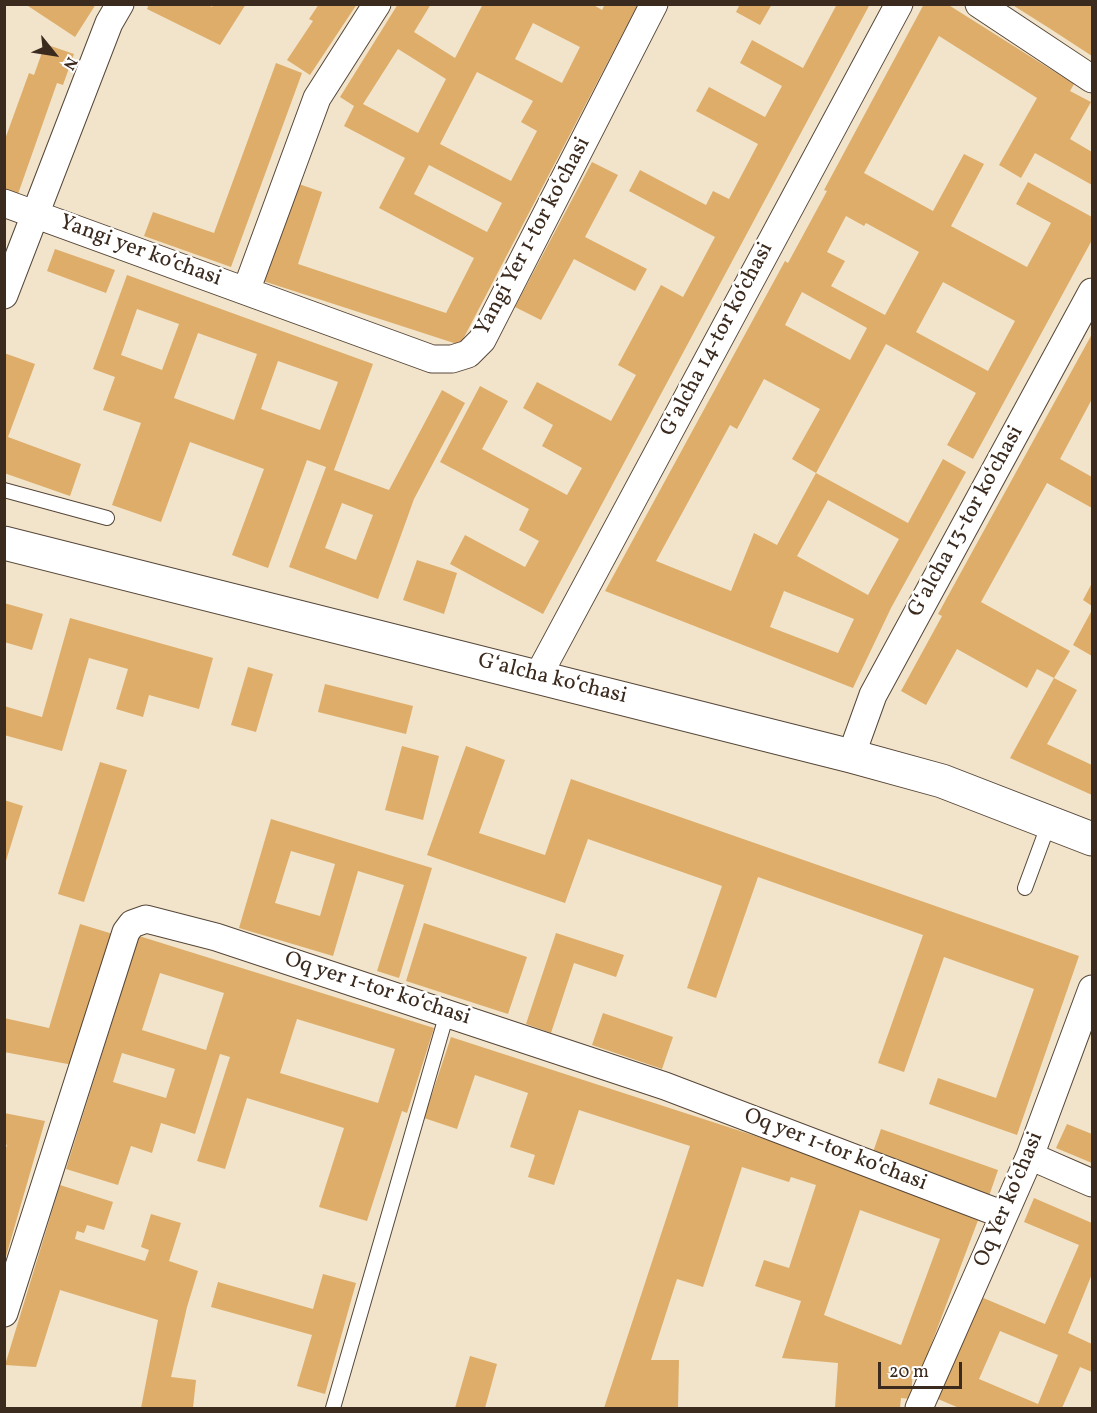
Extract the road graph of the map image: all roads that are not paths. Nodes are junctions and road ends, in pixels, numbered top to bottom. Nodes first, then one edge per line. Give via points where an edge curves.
1 (120, 4) edge
2 (377, 4) edge
3 (654, 4) edge
4 (899, 4) edge
5 (979, 4) edge
6 (1092, 79) edge
7 (4, 203) edge
8 (34, 213) junction
9 (246, 291) junction
10 (1092, 292) edge
11 (4, 295) edge
12 (4, 490) edge
13 (107, 518) dead end
14 (4, 543) edge
15 (538, 676) junction
16 (851, 756) junction
17 (1050, 821) junction
18 (1092, 840) edge
19 (1025, 888) dead end
20 (1092, 989) edge
21 (447, 1012) junction
22 (1030, 1156) junction
23 (1092, 1183) edge
24 (1004, 1215) junction
25 (4, 1313) edge
26 (333, 1408) edge
27 (920, 1408) edge

1 - 8 street, Yangi yer koʻchasi
2 - 9 street via 317,98
3 - 9 street, Yangi Yer 1-tor koʻchasi via 482,340 468,354 432,359
4 - 15 street, Gʻalcha 14-tor koʻchasi
5 - 6 street
7 - 8 street, Yangi yer koʻchasi
8 - 9 street, Yangi yer koʻchasi
8 - 11 street, Yangi yer koʻchasi
10 - 16 street, Gʻalcha 13-tor koʻchasi via 873,695
12 - 13 lane
14 - 15 street, Gʻalcha koʻchasi
15 - 16 street, Gʻalcha koʻchasi
16 - 17 street, Gʻalcha koʻchasi via 942,781
17 - 18 street, Gʻalcha koʻchasi
17 - 19 lane
20 - 22 street, Oq Yer koʻchasi
21 - 24 street, Oq yer 1-tor koʻchasi via 665,1086
21 - 25 street, Oq yer 1-tor koʻchasi via 216,937 146,918 132,924 126,932
21 - 26 lane
22 - 23 street
22 - 24 street, Oq Yer koʻchasi
24 - 27 street, Oq Yer koʻchasi

